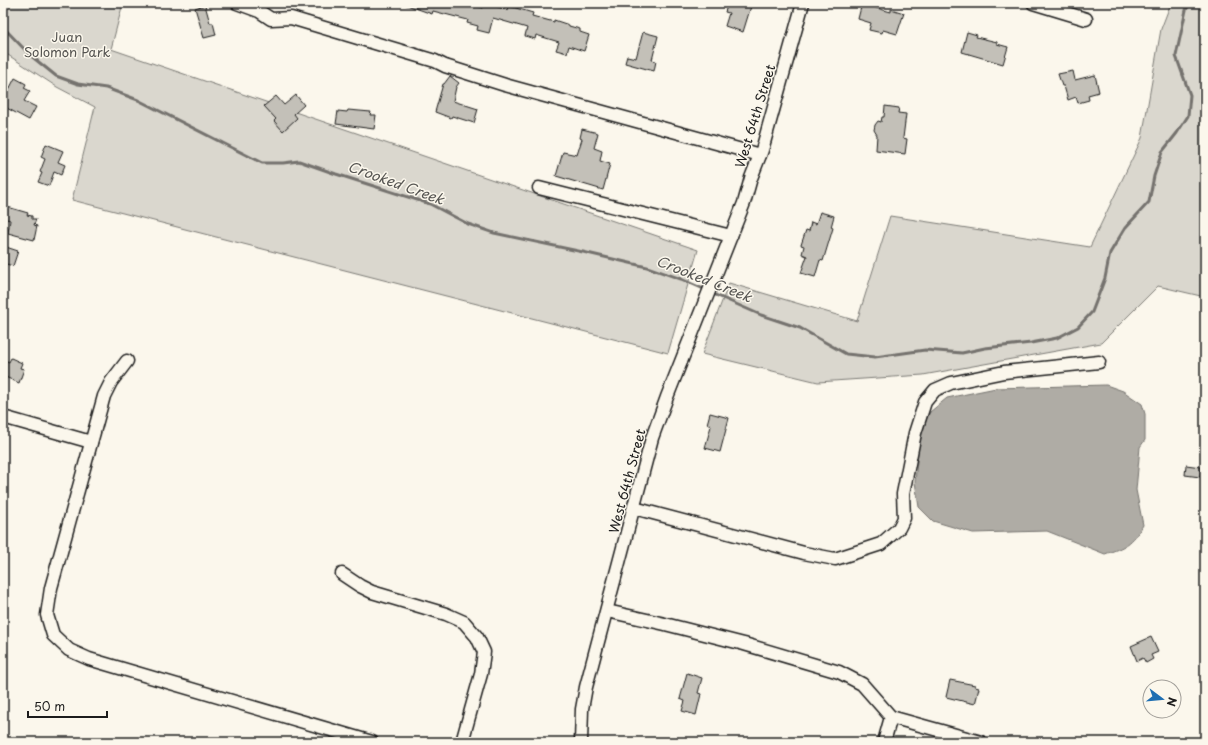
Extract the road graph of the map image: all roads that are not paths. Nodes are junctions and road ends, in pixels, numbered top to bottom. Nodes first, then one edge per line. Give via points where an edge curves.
1 (237, 3) edge
2 (803, 3) edge
3 (1033, 3) edge
4 (1086, 19) dead end
5 (760, 155) junction
6 (539, 188) dead end
7 (731, 236) junction
8 (127, 361) dead end
9 (1099, 362) dead end
10 (3, 417) edge
11 (91, 442) junction
12 (634, 508) junction
13 (342, 574) dead end
14 (607, 611) junction
15 (891, 717) junction
16 (886, 741) edge
17 (372, 742) edge
18 (462, 742) edge
19 (581, 742) edge
20 (981, 742) edge

1 - 5 street via 271,19 291,18 505,85
2 - 5 street, West 64th Street
3 - 4 street
5 - 7 street, West 64th Street
6 - 7 street
7 - 12 street, West 64th Street via 652,438
8 - 11 street via 104,396
9 - 12 street via 1004,372 951,383 935,390 925,402 915,433 903,494 904,518 899,528 881,544 835,559
10 - 11 street
11 - 17 street via 50,588 47,615 53,634 69,650 89,659
12 - 14 street, West 64th Street
13 - 18 street via 372,592 446,614 464,622 477,637 484,652 481,674
14 - 15 street via 744,644 839,672 862,684
14 - 19 street, West 64th Street via 583,699
15 - 16 street
15 - 20 street

